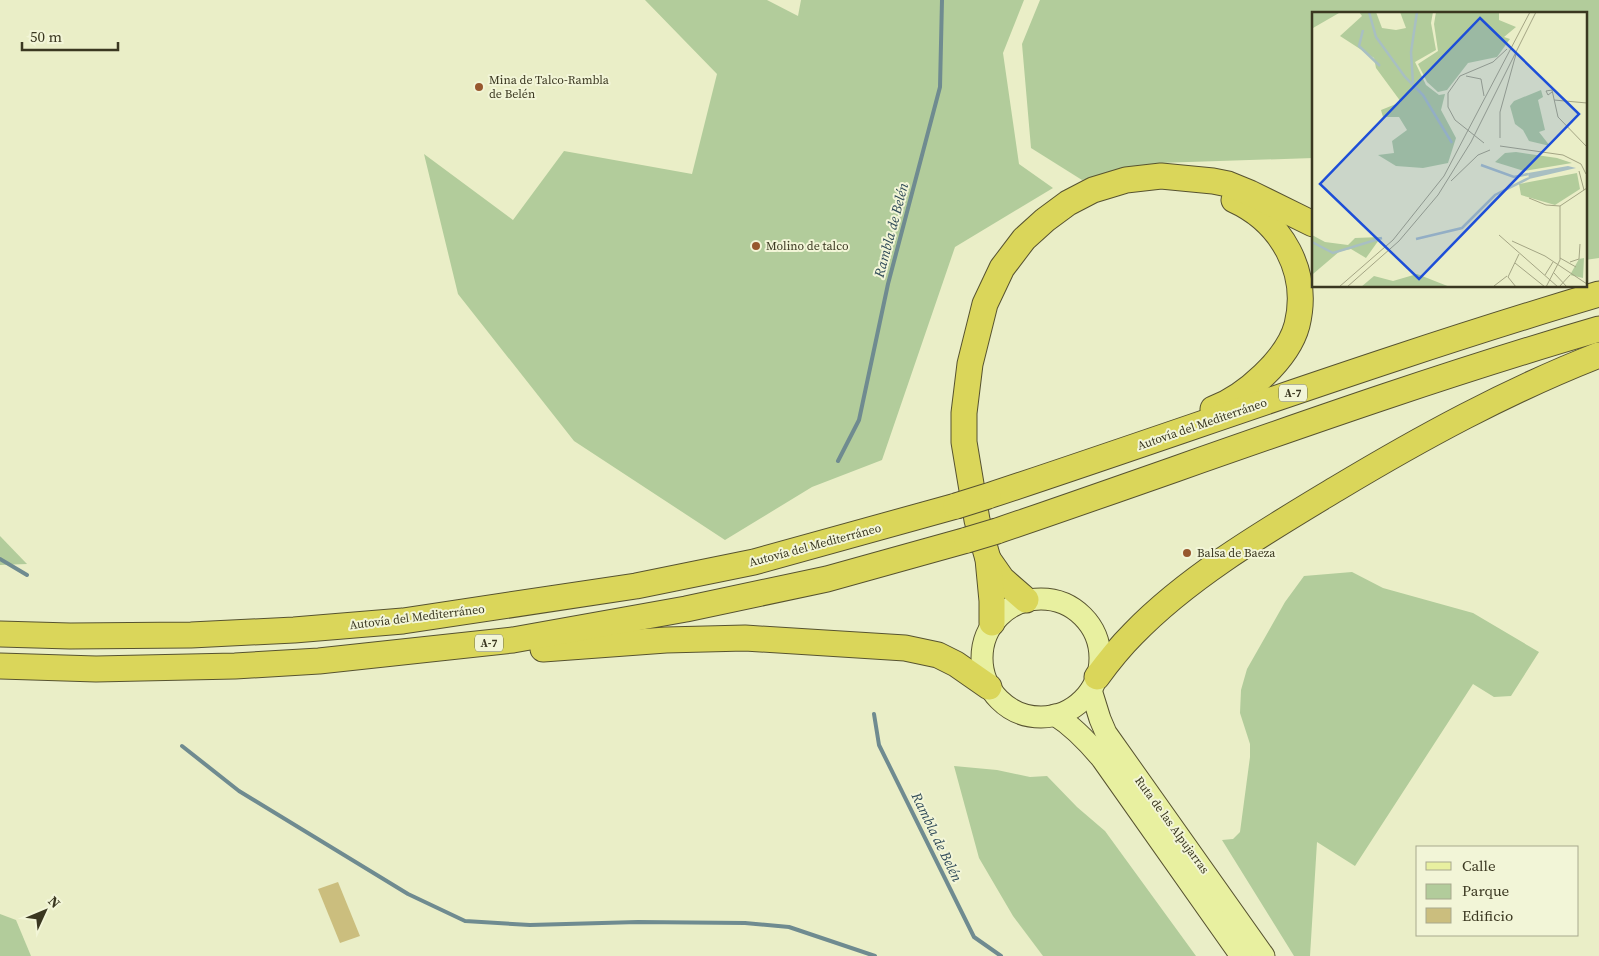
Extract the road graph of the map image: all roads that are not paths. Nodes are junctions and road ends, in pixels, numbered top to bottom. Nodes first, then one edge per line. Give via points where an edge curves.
1 (1188, 179) junction
2 (1312, 224) edge
3 (1599, 278) edge
4 (1586, 280) edge
5 (1599, 294) edge
6 (1599, 329) edge
7 (1599, 355) edge
8 (1171, 435) junction
9 (988, 560) junction
10 (1026, 600) junction
11 (992, 623) junction
12 (0, 634) edge
13 (429, 650) junction
14 (0, 666) edge
15 (1094, 683) junction
16 (989, 687) junction
17 (1055, 715) junction
18 (1241, 956) edge
19 (1264, 956) edge

1 - 2 highway via 1228,184
1 - 8 highway via 1242,204 1276,230 1287,245 1296,269 1300,301 1296,326 1284,351 1263,378 1218,407 1196,416
1 - 9 highway via 1161,176 1126,180 1094,190 1045,220 1024,239 1002,268 978,327 964,413 964,442 976,520
3 - 4 highway
5 - 8 highway, Autovía del Mediterráneo / A-7 via 1364,368
6 - 13 highway, A-7, bridge via 1387,395 997,531 826,579 686,609 513,640
7 - 15 highway via 1476,410 1405,448 1229,556 1183,590 1134,633
8 - 12 highway, Autovía del Mediterráneo / A-7, bridge via 956,506 754,562 636,586 403,621 294,630 191,635
9 - 10 highway via 1002,580
9 - 11 highway
10 - 11 main road via 1007,609
10 - 15 main road via 1060,602 1088,622 1100,654
11 - 16 main road via 982,648 981,661
13 - 14 highway, A-7 via 235,666 96,669
13 - 16 highway via 465,656 666,640 745,638 906,648 938,655
15 - 17 main road via 1076,706
15 - 19 main road, Ruta de las Alpujarras via 1100,719 1106,733
16 - 17 main road via 1003,704 1022,714
17 - 18 main road, Ruta de las Alpujarras via 1087,740 1102,759

